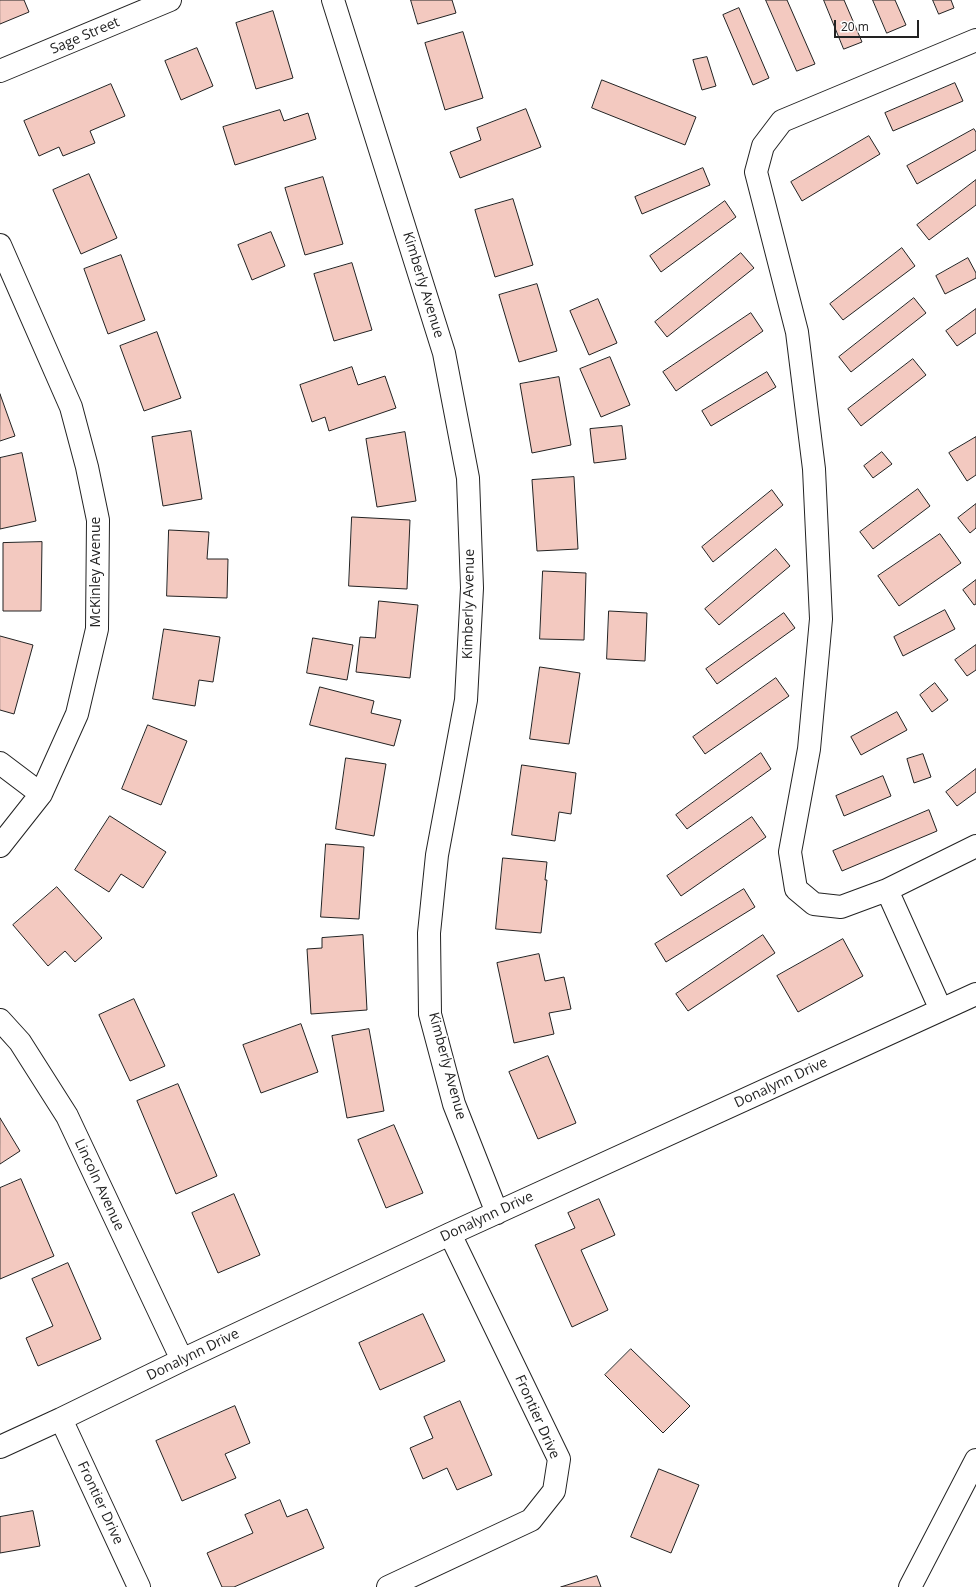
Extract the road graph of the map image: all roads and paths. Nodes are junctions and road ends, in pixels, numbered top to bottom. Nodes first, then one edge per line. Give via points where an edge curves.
1 (170, 0) edge
2 (333, 0) edge
3 (976, 40) edge
4 (0, 72) edge
5 (0, 244) edge
6 (0, 763) edge
7 (41, 794) junction
8 (0, 846) edge
9 (976, 846) edge
10 (887, 890) junction
11 (976, 994) edge
12 (941, 1010) junction
13 (0, 1020) edge
14 (497, 1213) junction
15 (450, 1234) junction
16 (182, 1360) junction
17 (61, 1419) junction
18 (0, 1447) edge
19 (976, 1460) edge
20 (139, 1587) edge
21 (388, 1587) edge
22 (910, 1587) edge

1 - 4 street, Sage Street
2 - 14 street, Kimberly Avenue via 444,353 468,478 472,588 466,700 437,855 429,933 430,1014 454,1104
3 - 10 street via 782,121 763,146 756,172 797,332 814,469 821,619 809,749 790,852 796,889 814,904 841,907
5 - 7 street, McKinley Avenue via 71,407 98,520 97,629 77,714
6 - 7 street
7 - 8 street, McKinley Avenue
9 - 10 street
10 - 12 street
11 - 12 street, Donalynn Drive
12 - 14 street, Donalynn Drive
13 - 16 street, Lincoln Avenue via 20,1042 67,1116
14 - 15 street, Donalynn Drive
15 - 16 street, Donalynn Drive
15 - 21 street, Frontier Drive via 558,1459 554,1491 531,1520
16 - 17 street, Donalynn Drive
17 - 18 street, Donalynn Drive
17 - 20 street, Frontier Drive
19 - 22 street

